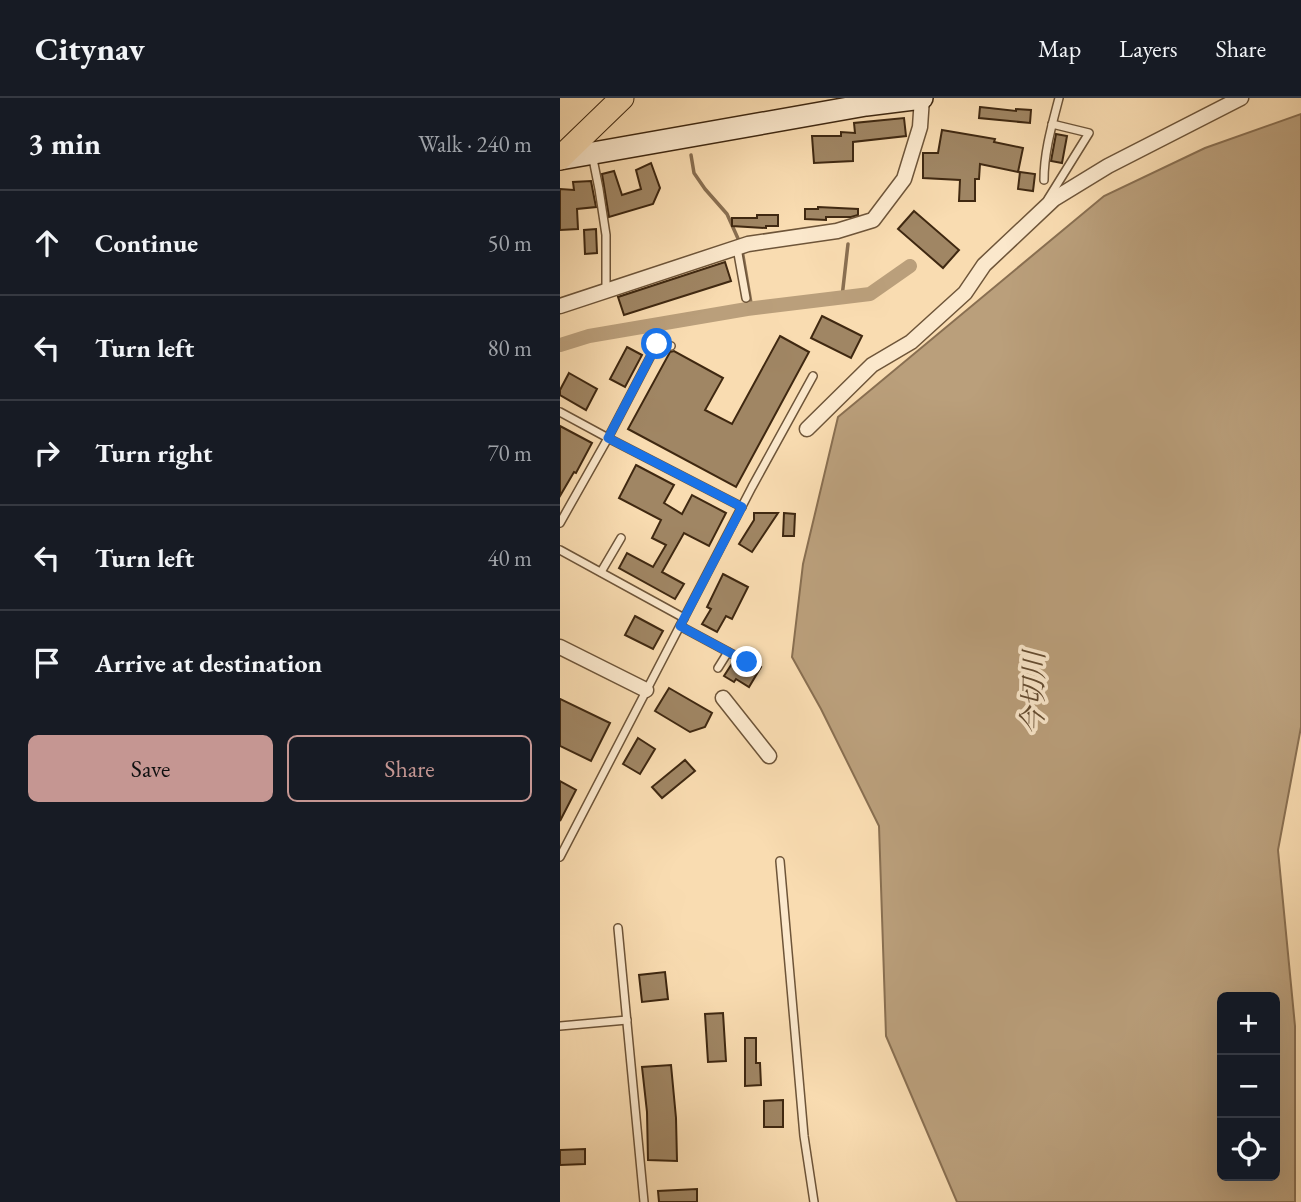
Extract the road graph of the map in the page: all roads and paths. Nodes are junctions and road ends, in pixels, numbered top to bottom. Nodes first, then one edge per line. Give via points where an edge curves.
1 (622, 98) edge
2 (922, 98) edge
3 (1059, 98) edge
4 (1241, 98) edge
5 (1052, 124) junction
6 (592, 153) junction
7 (560, 159) edge
8 (1044, 180) dead end
9 (1038, 214) junction
10 (737, 247) junction
11 (606, 290) junction
12 (746, 298) dead end
13 (560, 306) edge
14 (671, 346) dead end
15 (813, 376) dead end
16 (560, 412) edge
17 (807, 429) dead end
18 (608, 438) junction
19 (742, 507) junction
20 (560, 523) edge
21 (621, 538) dead end
22 (560, 550) edge
23 (601, 572) junction
24 (682, 622) junction
25 (560, 646) edge
26 (728, 652) junction
27 (747, 662) dead end
28 (718, 668) dead end
29 (646, 690) junction
30 (723, 698) dead end
31 (769, 756) dead end
32 (560, 857) edge
33 (780, 861) dead end
34 (618, 928) dead end
35 (627, 1020) junction
36 (560, 1026) edge
37 (644, 1202) edge
38 (814, 1202) edge

1 - 7 main road
2 - 6 main road
2 - 10 street via 920,127 904,179 873,220 837,231
3 - 5 lane
4 - 9 street via 1108,166
5 - 8 lane
5 - 9 lane via 1093,134
6 - 7 main road
6 - 11 lane via 606,235
9 - 17 street via 984,265 965,293 911,342 872,365
10 - 11 street
10 - 12 lane
11 - 13 street
14 - 18 lane via 657,344
15 - 19 lane
16 - 18 lane
18 - 19 lane
18 - 20 lane
19 - 24 lane
21 - 23 lane
22 - 23 lane
23 - 24 lane
24 - 26 lane
24 - 29 lane
25 - 29 street
26 - 27 lane
26 - 28 lane
29 - 32 lane
30 - 31 street
33 - 38 lane
34 - 35 lane
35 - 36 lane
35 - 37 lane

